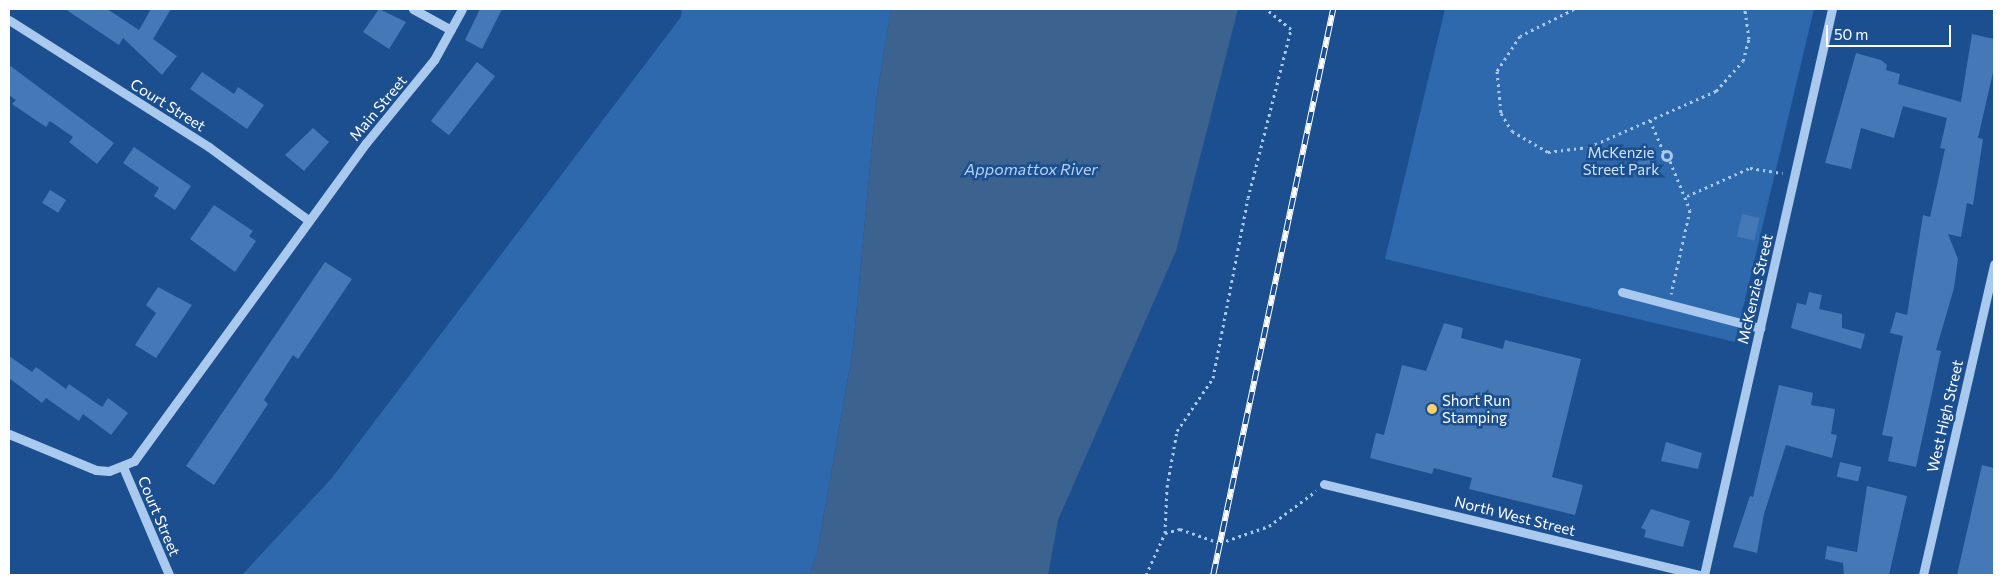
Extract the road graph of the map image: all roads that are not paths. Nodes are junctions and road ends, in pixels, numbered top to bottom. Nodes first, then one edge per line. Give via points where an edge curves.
1 (413, 9) edge
2 (462, 9) edge
3 (1832, 9) edge
4 (9, 20) edge
5 (451, 30) junction
6 (308, 220) junction
7 (1994, 264) edge
8 (1622, 292) dead end
9 (1760, 328) junction
10 (9, 434) edge
11 (123, 467) junction
12 (1324, 484) road end
13 (169, 575) edge
14 (1699, 575) edge
15 (1704, 575) edge
16 (1923, 575) edge

1 - 5 street
2 - 5 street, Main Street
3 - 9 street, McKenzie Street
4 - 6 street, Court Street via 209,147
5 - 6 street, Main Street via 411,92
6 - 11 street, Main Street via 143,451
7 - 16 street, West High Street
8 - 9 street
9 - 15 street, McKenzie Street
10 - 11 street via 96,470
11 - 13 street, Court Street
12 - 14 street, North West Street

